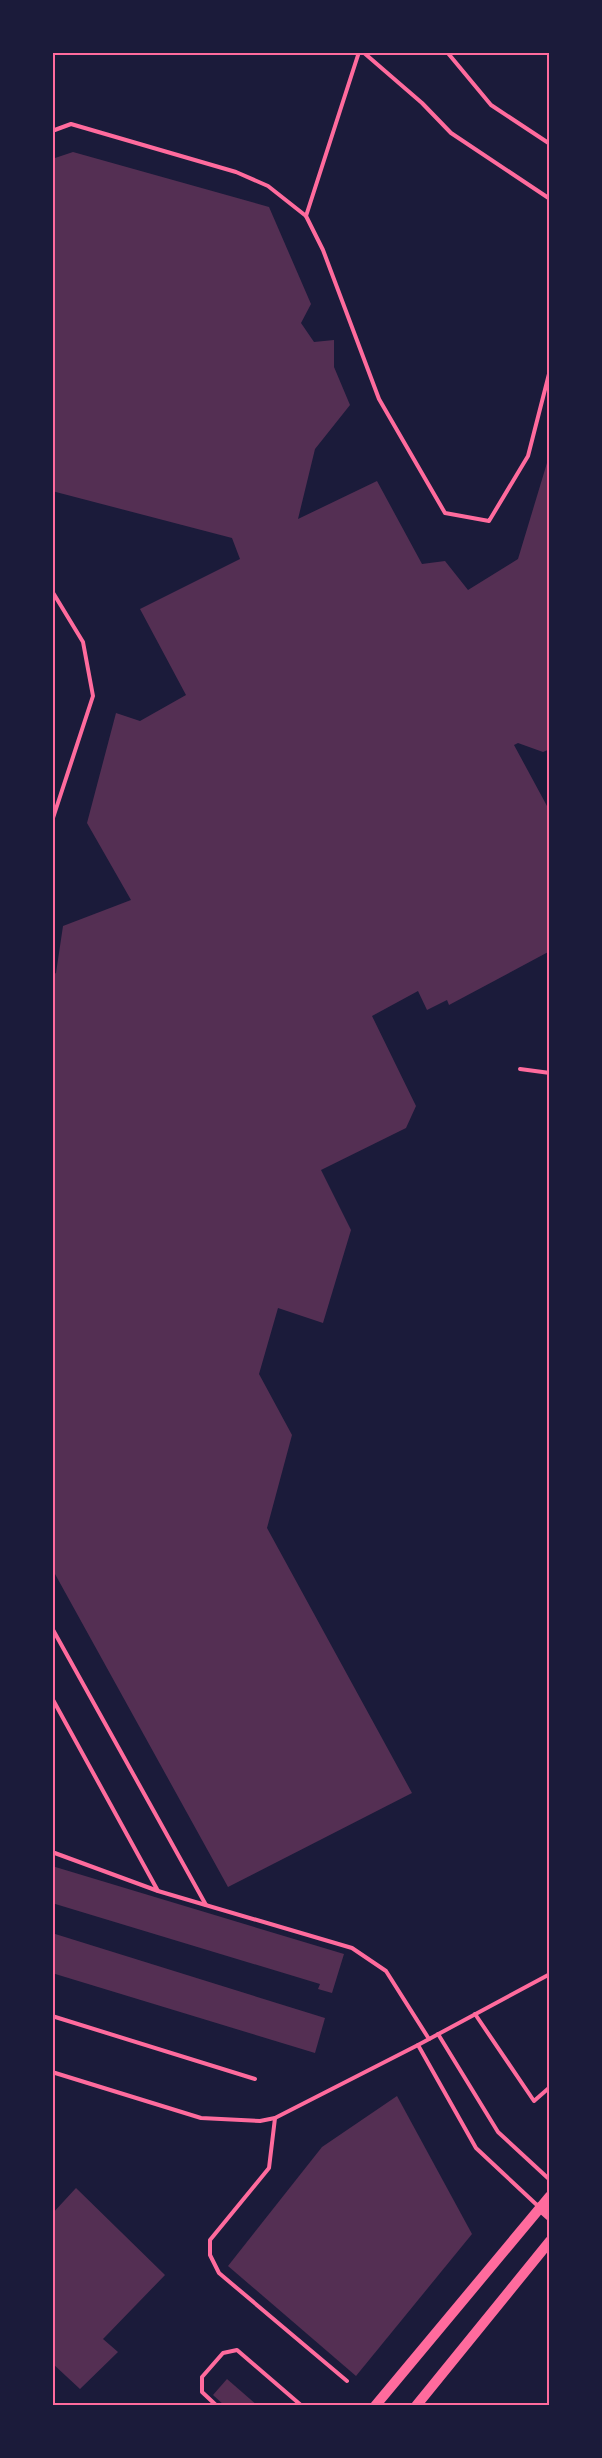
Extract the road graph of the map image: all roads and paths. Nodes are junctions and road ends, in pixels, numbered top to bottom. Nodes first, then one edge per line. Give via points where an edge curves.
1 (361, 52) edge
2 (447, 52) edge
3 (52, 131) edge
4 (549, 144) edge
5 (549, 199) edge
6 (306, 216) junction
7 (549, 370) edge
8 (52, 591) edge
9 (52, 821) edge
10 (520, 1069) dead end
11 (549, 1073) edge
12 (52, 1628) edge
13 (52, 1698) edge
14 (52, 1852) edge
15 (158, 1891) junction
16 (206, 1906) junction
17 (549, 1974) edge
18 (475, 2014) junction
19 (52, 2016) edge
20 (438, 2034) junction
21 (429, 2039) junction
22 (418, 2045) junction
23 (52, 2073) edge
24 (255, 2079) dead end
25 (549, 2087) edge
26 (275, 2118) junction
27 (549, 2180) edge
28 (549, 2196) edge
29 (540, 2207) junction
30 (549, 2216) edge
31 (549, 2241) edge
32 (347, 2381) dead end
33 (217, 2406) edge
34 (302, 2406) edge
35 (375, 2406) edge
36 (416, 2406) edge

1 - 5 lane via 451,133
1 - 6 lane
2 - 4 lane via 491,105
3 - 6 lane via 71,124 225,169 268,186
6 - 7 lane via 323,250 379,399 445,513 489,520 528,456
8 - 9 lane via 83,642 93,696
10 - 11 lane
12 - 16 lane
13 - 15 lane
14 - 15 lane
15 - 16 lane
16 - 21 lane via 352,1948 386,1971
17 - 18 lane
18 - 20 lane
18 - 25 lane via 534,2101
19 - 24 lane
20 - 21 lane
20 - 27 lane via 498,2132
21 - 22 lane
22 - 26 lane
22 - 29 lane via 476,2148
23 - 26 lane via 201,2118
26 - 32 lane via 269,2169 210,2240 210,2255 219,2273
28 - 29 street
29 - 30 street
29 - 35 street
31 - 36 street
33 - 34 lane via 202,2392 202,2377 223,2353 237,2350

